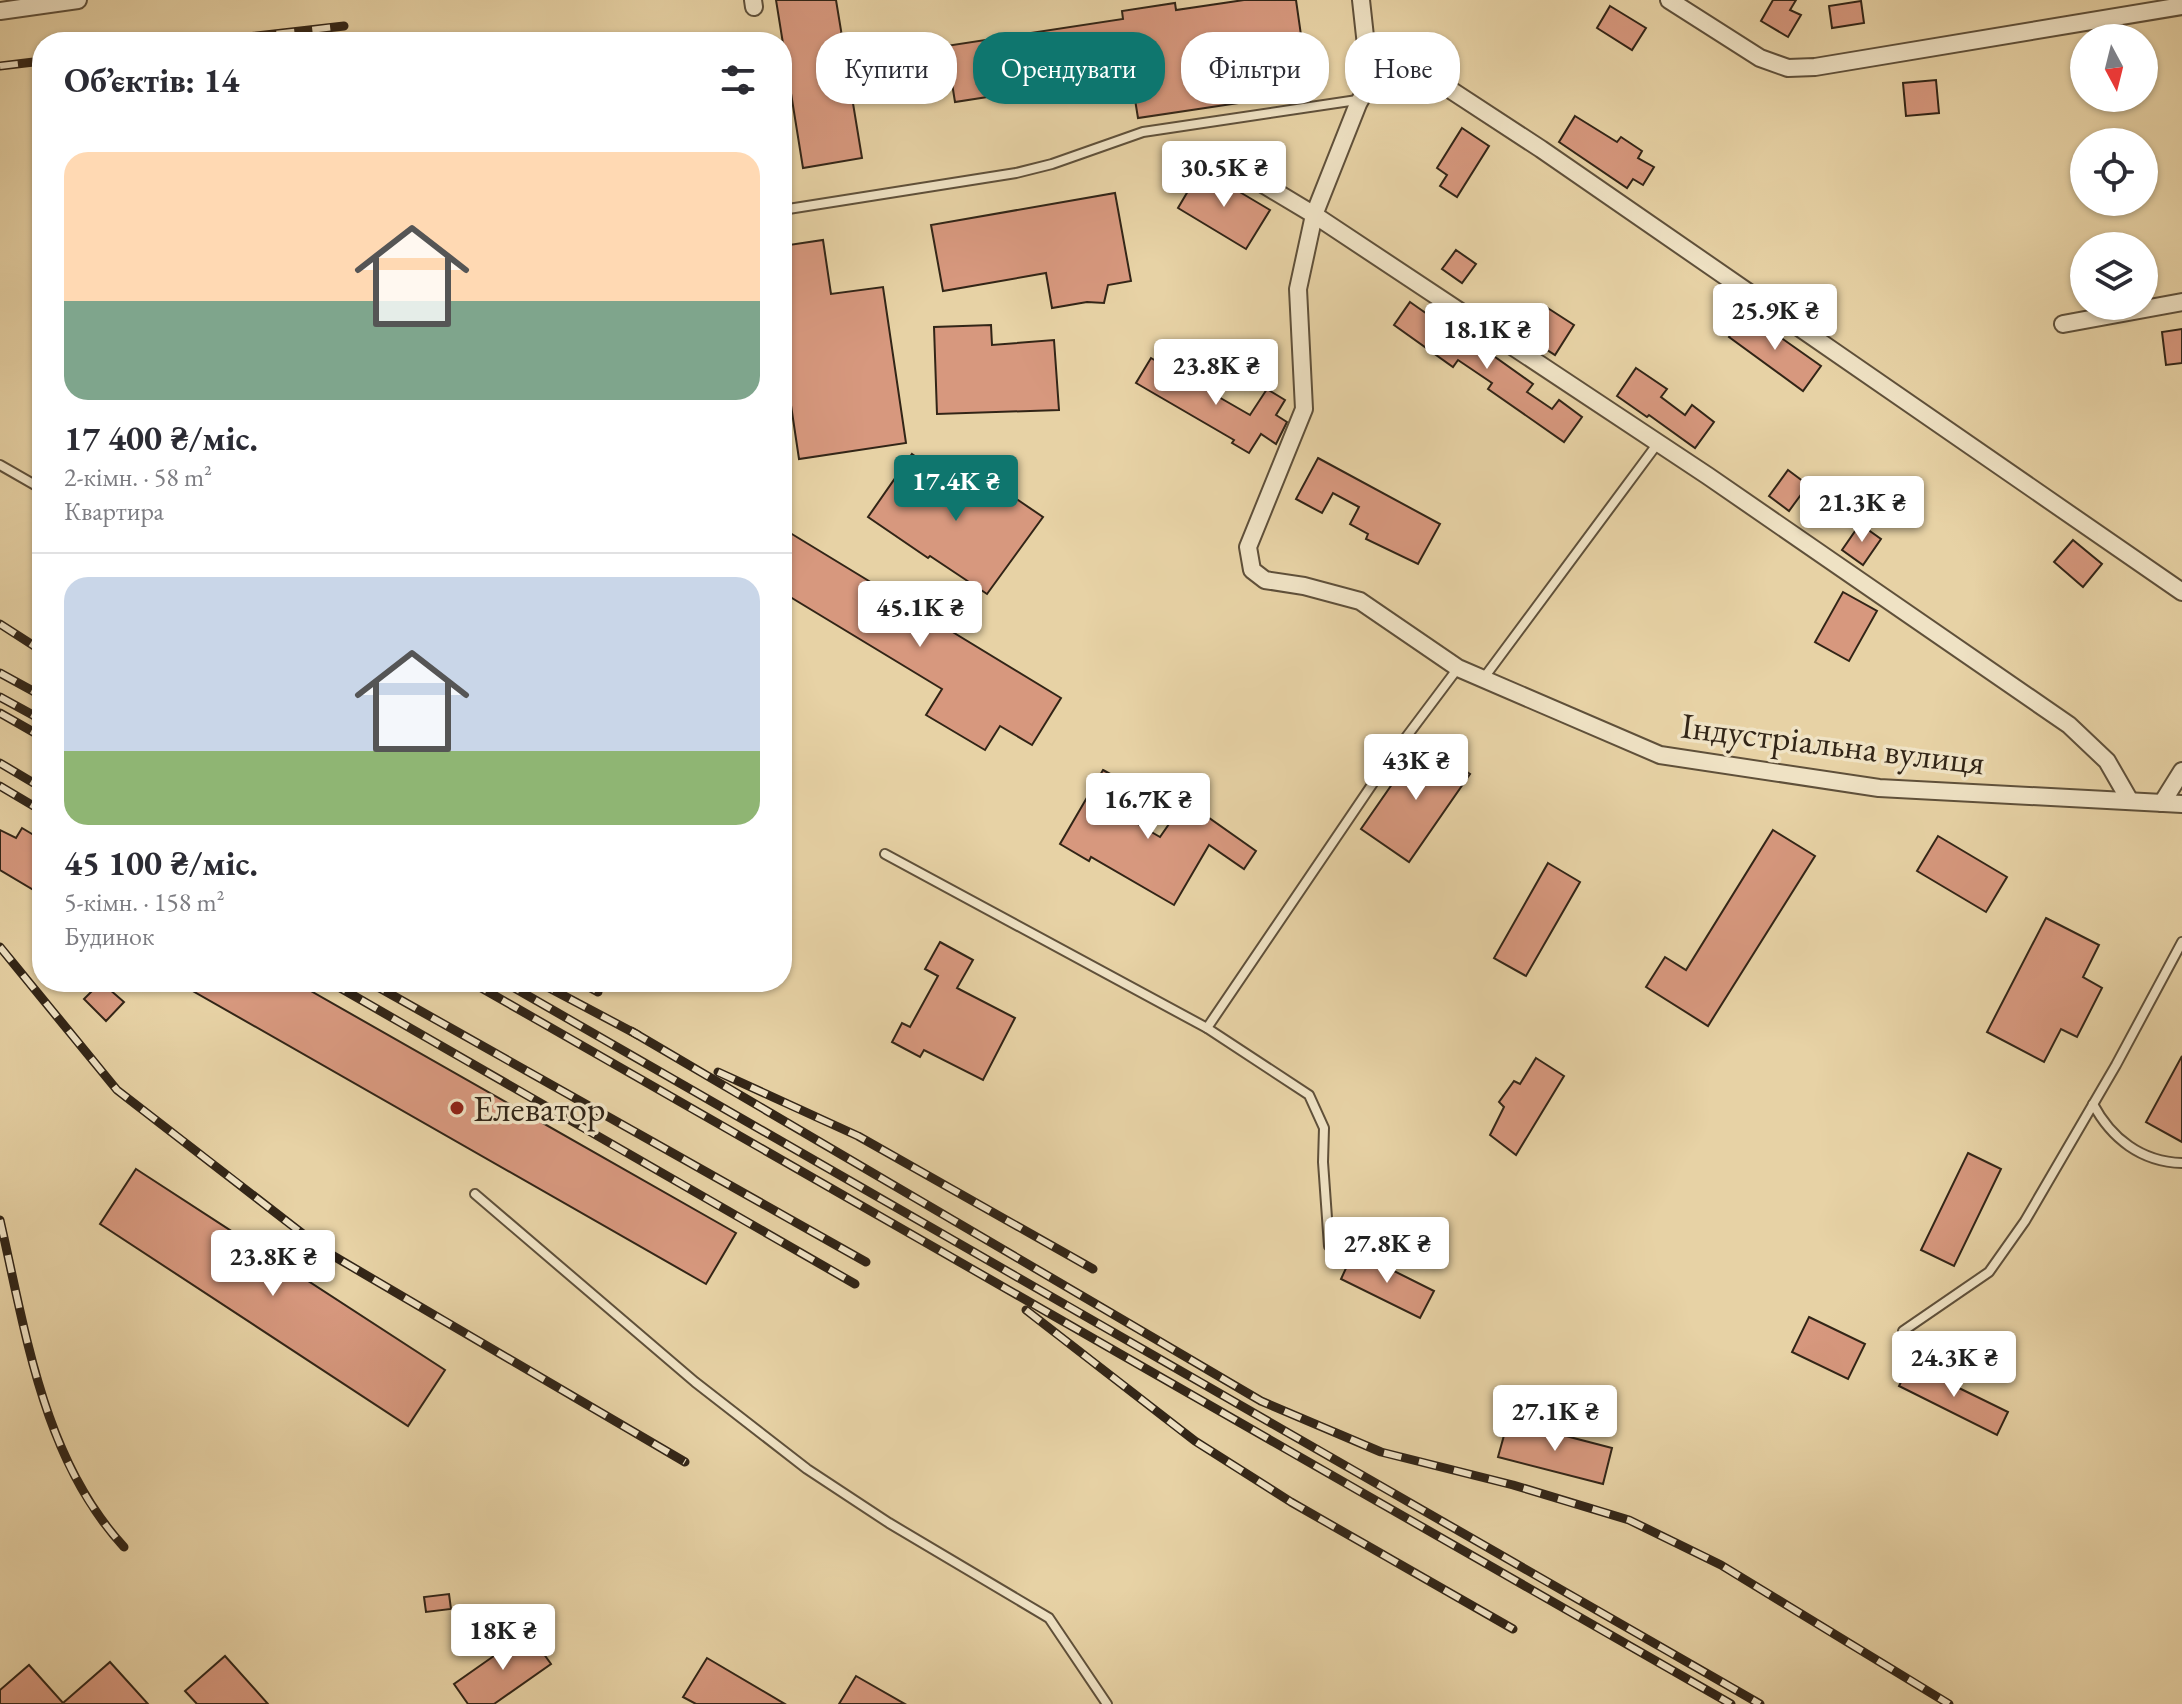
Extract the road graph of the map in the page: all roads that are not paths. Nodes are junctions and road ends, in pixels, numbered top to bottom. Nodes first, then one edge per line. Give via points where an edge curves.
1 (78, 0) edge
2 (1361, 0) edge
3 (1669, 0) edge
4 (2182, 6) edge
5 (0, 11) edge
6 (1365, 32) edge
7 (1460, 96) edge
8 (1345, 104) edge
9 (1359, 104) edge
10 (1261, 183) dead end
11 (792, 208) edge
12 (1314, 215) junction
13 (2182, 302) edge
14 (2063, 324) dead end
15 (1658, 443) junction
16 (0, 465) edge
17 (32, 483) edge
18 (2182, 592) edge
19 (1458, 668) junction
20 (1483, 679) junction
21 (2182, 771) edge
22 (2130, 801) junction
23 (2162, 803) junction
24 (2182, 804) edge
25 (885, 854) dead end
26 (2182, 942) edge
27 (1207, 1028) junction
28 (2093, 1104) junction
29 (2182, 1163) edge
30 (475, 1194) dead end
31 (1339, 1257) dead end
32 (1903, 1331) dead end
33 (1107, 1704) edge

1 - 5 street
2 - 6 street, Індустріальна вулиця
3 - 4 street via 1760,58 1788,68
7 - 18 street
8 - 11 lane via 1143,132 1016,173
9 - 12 street, Індустріальна вулиця
10 - 12 street
12 - 15 street
12 - 19 street, Індустріальна вулиця via 1298,289 1304,409 1248,547 1252,570 1265,580 1360,601
13 - 14 street
15 - 20 lane
15 - 22 street via 2069,725 2107,761
16 - 17 lane
19 - 20 street, Індустріальна вулиця
19 - 27 lane via 1386,764
20 - 22 street, Індустріальна вулиця via 1660,755 1879,788
21 - 23 street
22 - 23 street, Індустріальна вулиця
23 - 24 street, Індустріальна вулиця
25 - 27 lane
26 - 28 lane
27 - 31 lane via 1309,1095 1324,1128 1329,1246
28 - 29 lane via 2104,1125 2132,1149
28 - 32 lane via 1989,1272
30 - 33 lane via 695,1382 807,1469 1049,1618

